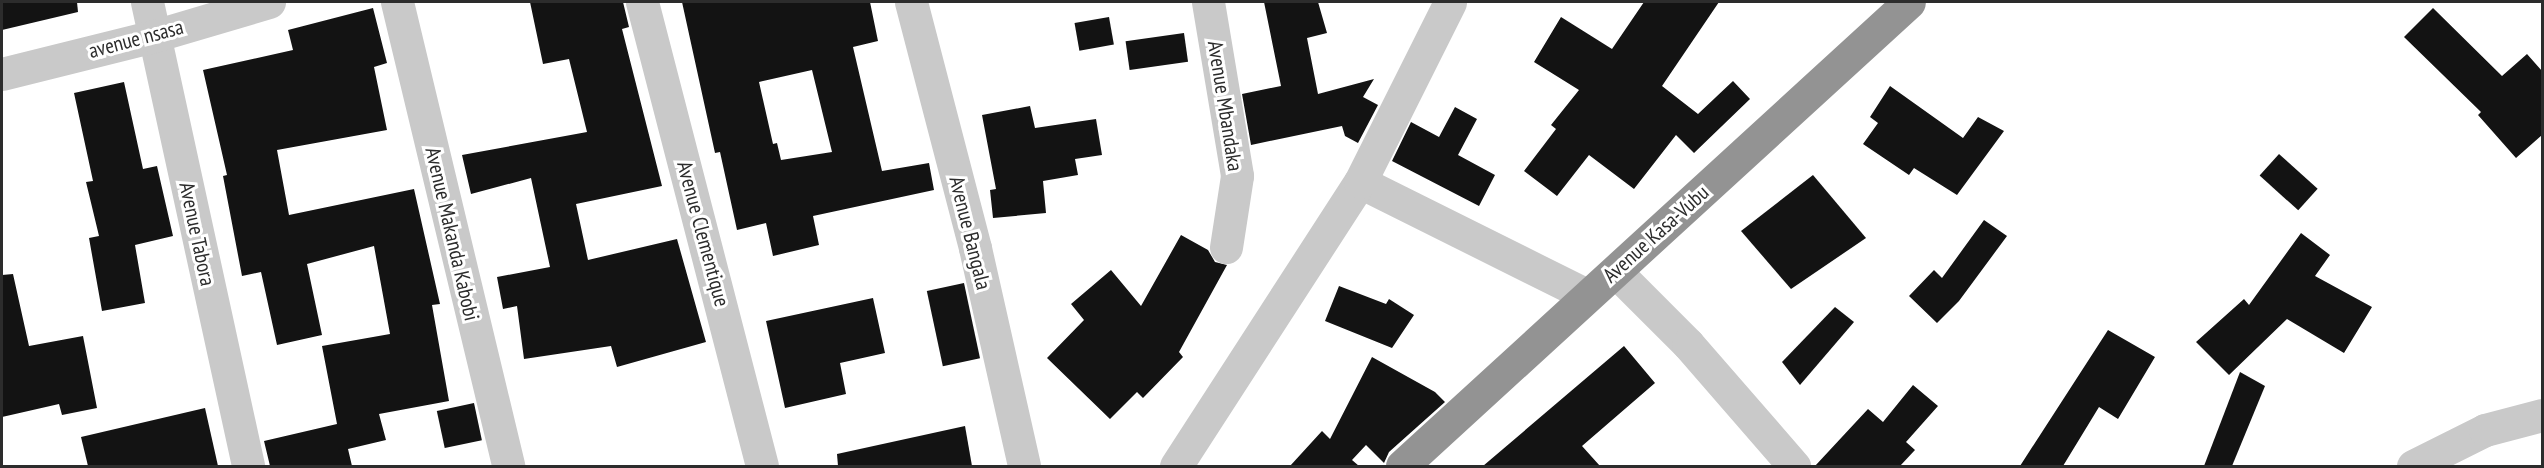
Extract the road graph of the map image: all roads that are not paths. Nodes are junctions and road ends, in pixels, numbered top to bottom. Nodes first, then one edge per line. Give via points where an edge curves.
1 (147, 2) edge
2 (269, 2) edge
3 (397, 2) edge
4 (642, 2) edge
5 (911, 2) edge
6 (1208, 2) edge
7 (1450, 2) edge
8 (1909, 2) edge
9 (154, 36) junction
10 (2, 74) edge
11 (1360, 182) junction
12 (1226, 247) dead end
13 (1616, 272) junction
14 (1587, 296) junction
15 (2542, 415) edge
16 (248, 466) edge
17 (508, 466) edge
18 (762, 466) edge
19 (1024, 466) edge
20 (1176, 466) edge
21 (1402, 466) edge
22 (1794, 466) edge
23 (2414, 466) edge

1 - 9 street, Avenue Tabora
2 - 9 street, avenue nsasa
3 - 17 street, Avenue Makanda Kabobi
4 - 18 street, Avenue Clementique
5 - 19 street, Avenue Bangala via 975,248
6 - 12 street, Avenue Mbandaka via 1237,176
7 - 11 street
8 - 13 highway, Avenue Kasa-Vubu
9 - 10 street, avenue nsasa
9 - 16 street, Avenue Tabora
11 - 14 street
11 - 20 street
13 - 14 highway, Avenue Kasa-Vubu
13 - 22 street via 1688,344
14 - 21 highway, Avenue Kasa-Vubu
15 - 23 street via 2485,430

